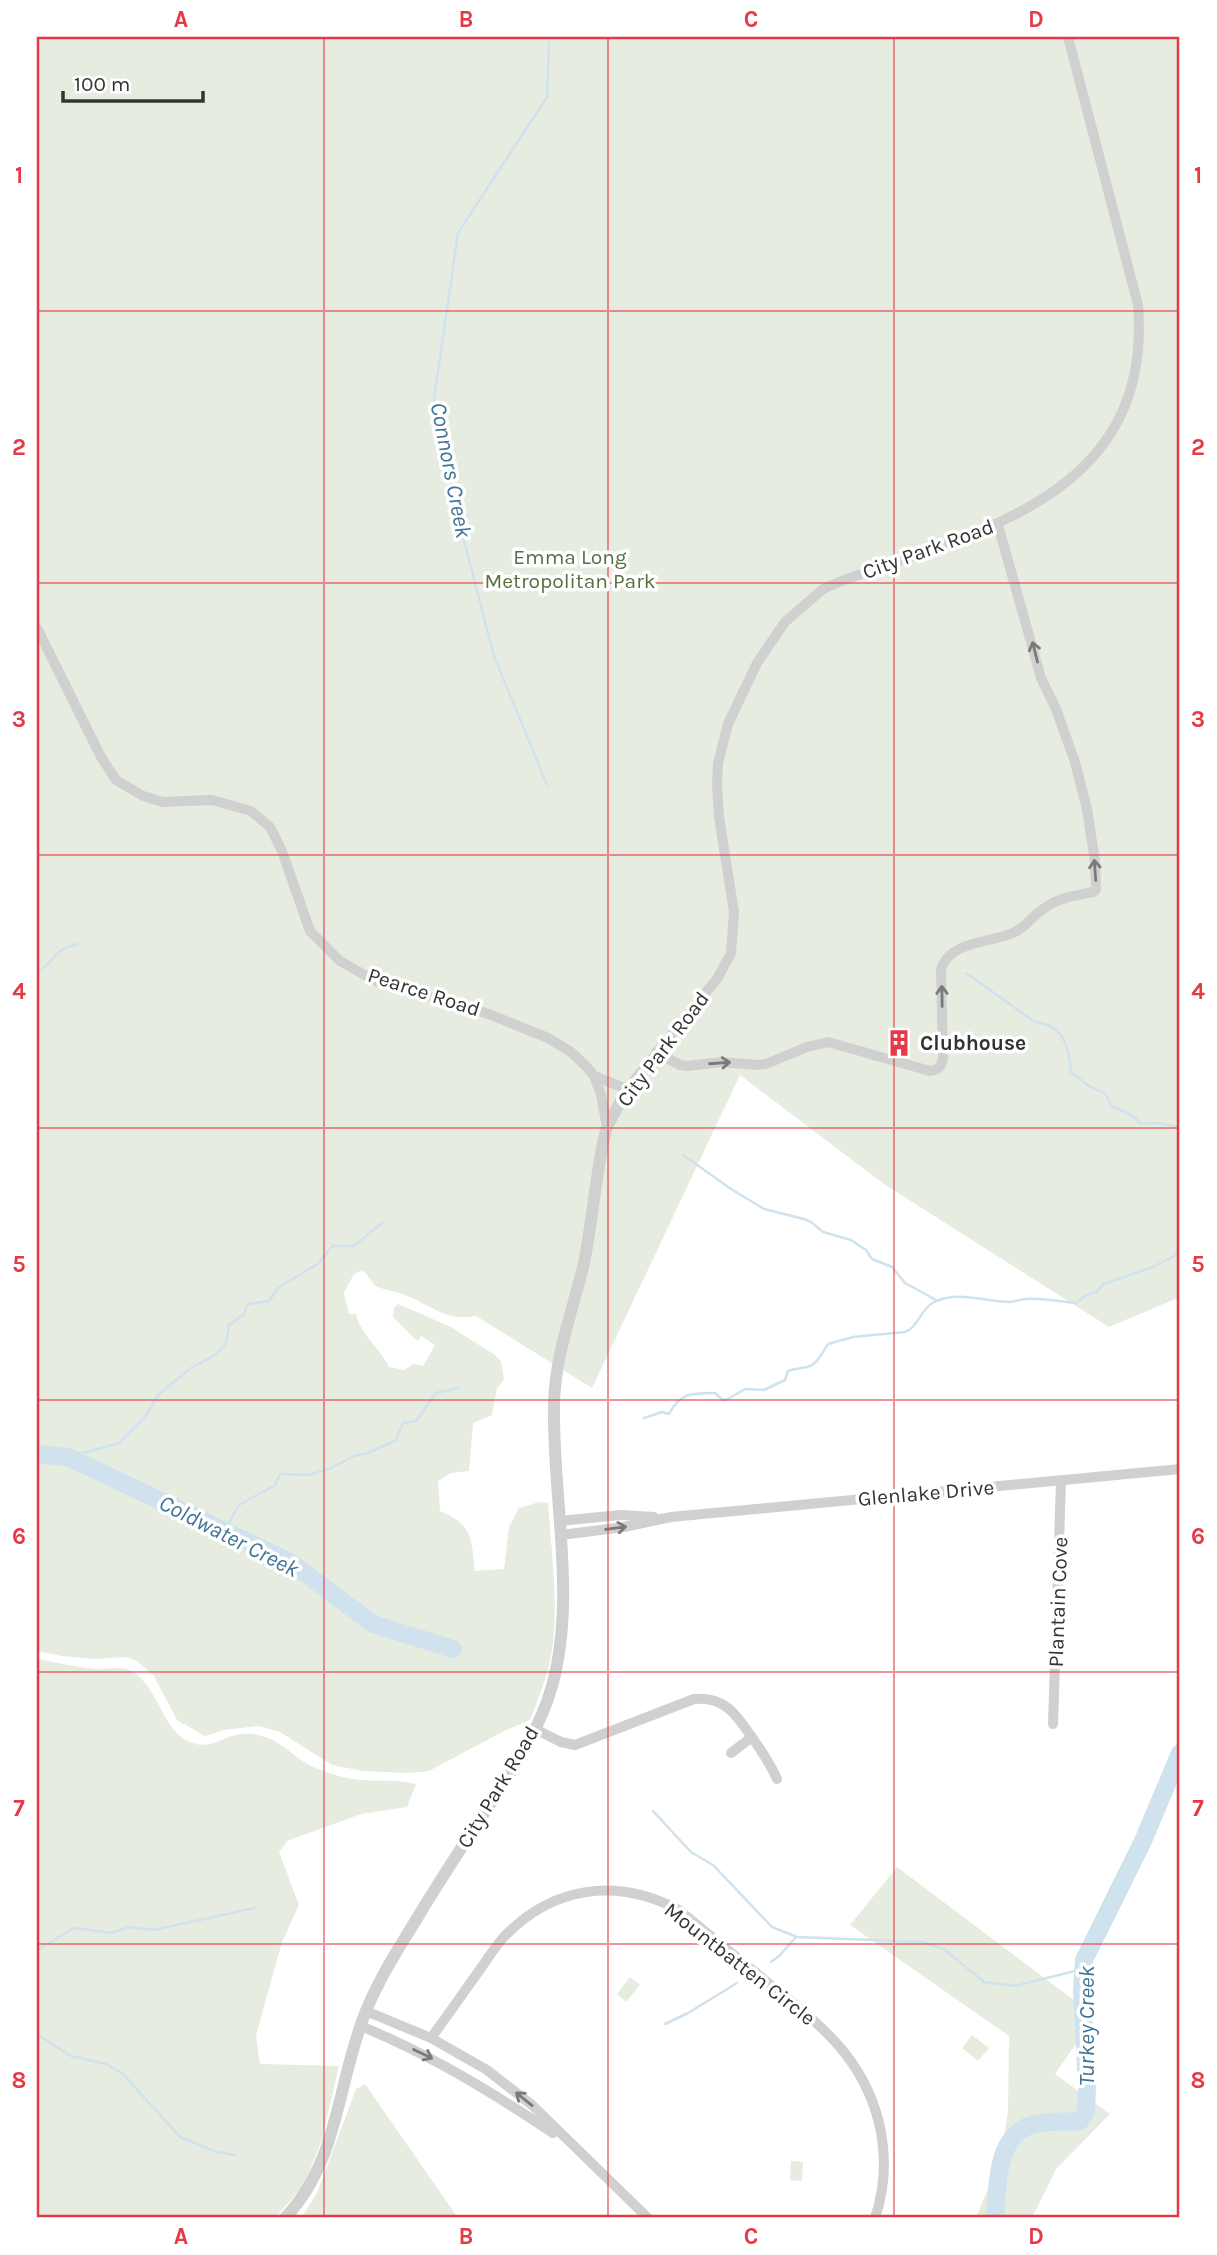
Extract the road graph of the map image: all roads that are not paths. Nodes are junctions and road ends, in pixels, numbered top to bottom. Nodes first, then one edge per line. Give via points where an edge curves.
1 (1068, 37) edge
2 (998, 525) junction
3 (37, 628) edge
4 (656, 1052) junction
5 (594, 1076) junction
6 (627, 1089) junction
7 (607, 1126) junction
8 (1180, 1469) edge
9 (1061, 1481) junction
10 (671, 1517) junction
11 (560, 1521) junction
12 (561, 1535) junction
13 (1053, 1724) dead end
14 (535, 1729) junction
15 (752, 1737) junction
16 (731, 1753) dead end
17 (777, 1779) dead end
18 (366, 2011) junction
19 (361, 2026) junction
20 (431, 2038) junction
21 (573, 2146) junction
22 (285, 2218) edge
23 (648, 2218) edge
24 (875, 2218) edge

1 - 2 street, City Park Road via 1138,305 1137,362 1128,399 1100,449 1062,485
2 - 4 street, City Park Road via 823,589 772,639 739,698 718,763 719,817 734,912 731,953 717,979
4 -> 2 street via 687,1066 757,1065 828,1042 936,1070 943,1059 942,969 948,956 1015,932 1052,902 1096,890 1087,809 1075,762 1041,678
3 - 5 street, Pearce Road via 116,780 163,802 212,800 251,811 270,827 282,851 310,932 340,961 375,981 489,1014 548,1038 571,1052
4 - 6 street, City Park Road
5 - 6 street
5 - 7 street, Pearce Road
6 - 7 street, City Park Road
7 - 11 street, City Park Road via 584,1262 556,1378
8 - 9 street, Glenlake Drive
9 - 10 street, Glenlake Drive
9 - 13 street, Plantain Cove
10 - 11 street, Glenlake Drive via 620,1515
12 -> 10 street, Glenlake Drive
11 - 12 street, City Park Road
12 - 14 street, City Park Road via 560,1646 552,1688
14 - 15 street via 575,1745 707,1698 734,1712
14 - 18 street, City Park Road via 396,1951
15 - 16 street
15 - 17 street
18 - 19 street, City Park Road
18 - 20 street
19 -> 21 street via 436,2060
19 - 22 street, City Park Road via 321,2165 304,2197
21 -> 20 street via 532,2105 487,2070
20 - 24 street, Mountbatten Circle via 502,1938 552,1901 575,1893 619,1890 662,1902 679,1910 811,2017 845,2053 877,2109 883,2134
21 - 23 street

